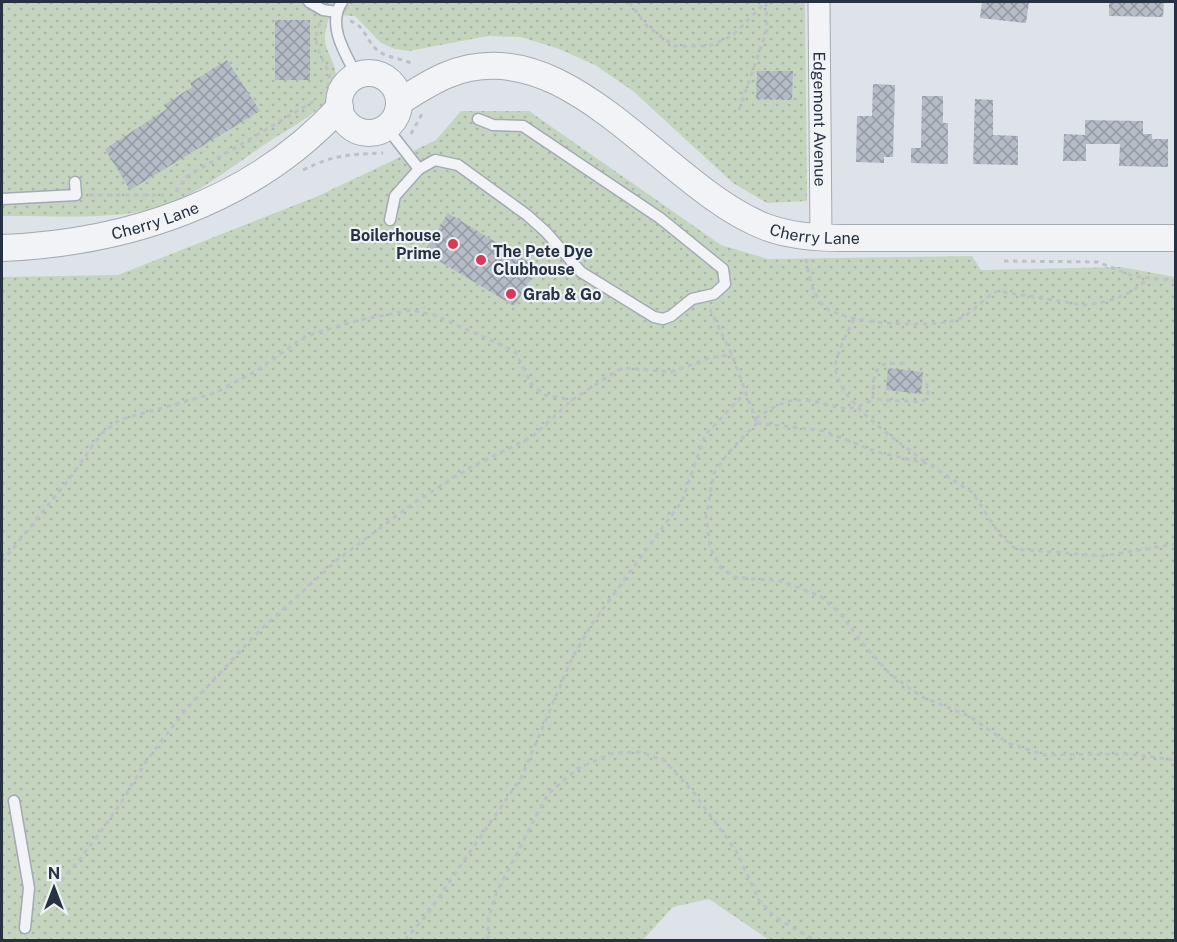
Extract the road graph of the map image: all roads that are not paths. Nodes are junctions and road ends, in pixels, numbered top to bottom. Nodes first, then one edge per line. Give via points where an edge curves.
1 (309, 2) edge
2 (342, 2) edge
3 (819, 2) edge
4 (337, 12) junction
5 (357, 76) junction
6 (394, 91) junction
7 (346, 117) junction
8 (478, 119) dead end
9 (387, 128) junction
10 (419, 170) junction
11 (75, 182) dead end
12 (2, 199) edge
13 (390, 220) dead end
14 (821, 238) junction
15 (1176, 238) edge
16 (2, 248) edge
17 (14, 801) dead end
18 (25, 928) road end

1 - 4 lane
2 - 4 lane
3 - 14 street, Edgemont Avenue
4 - 5 lane via 342,46
5 - 6 street via 373,74
5 - 7 street via 343,89
6 - 9 street via 394,121
6 - 14 street, Cherry Lane via 449,74 515,68 582,95 691,182 736,212 766,227
7 - 9 street via 369,133
7 - 16 street, Cherry Lane via 227,193 165,221 96,239
8 - 10 lane via 493,126 523,126 660,218 723,269 725,284 714,294 692,299 663,319 654,317 581,272 527,215 458,165 435,160
9 - 10 lane
10 - 13 lane via 395,196
11 - 12 lane via 76,195 65,198
14 - 15 street, Cherry Lane
17 - 18 lane via 29,888

